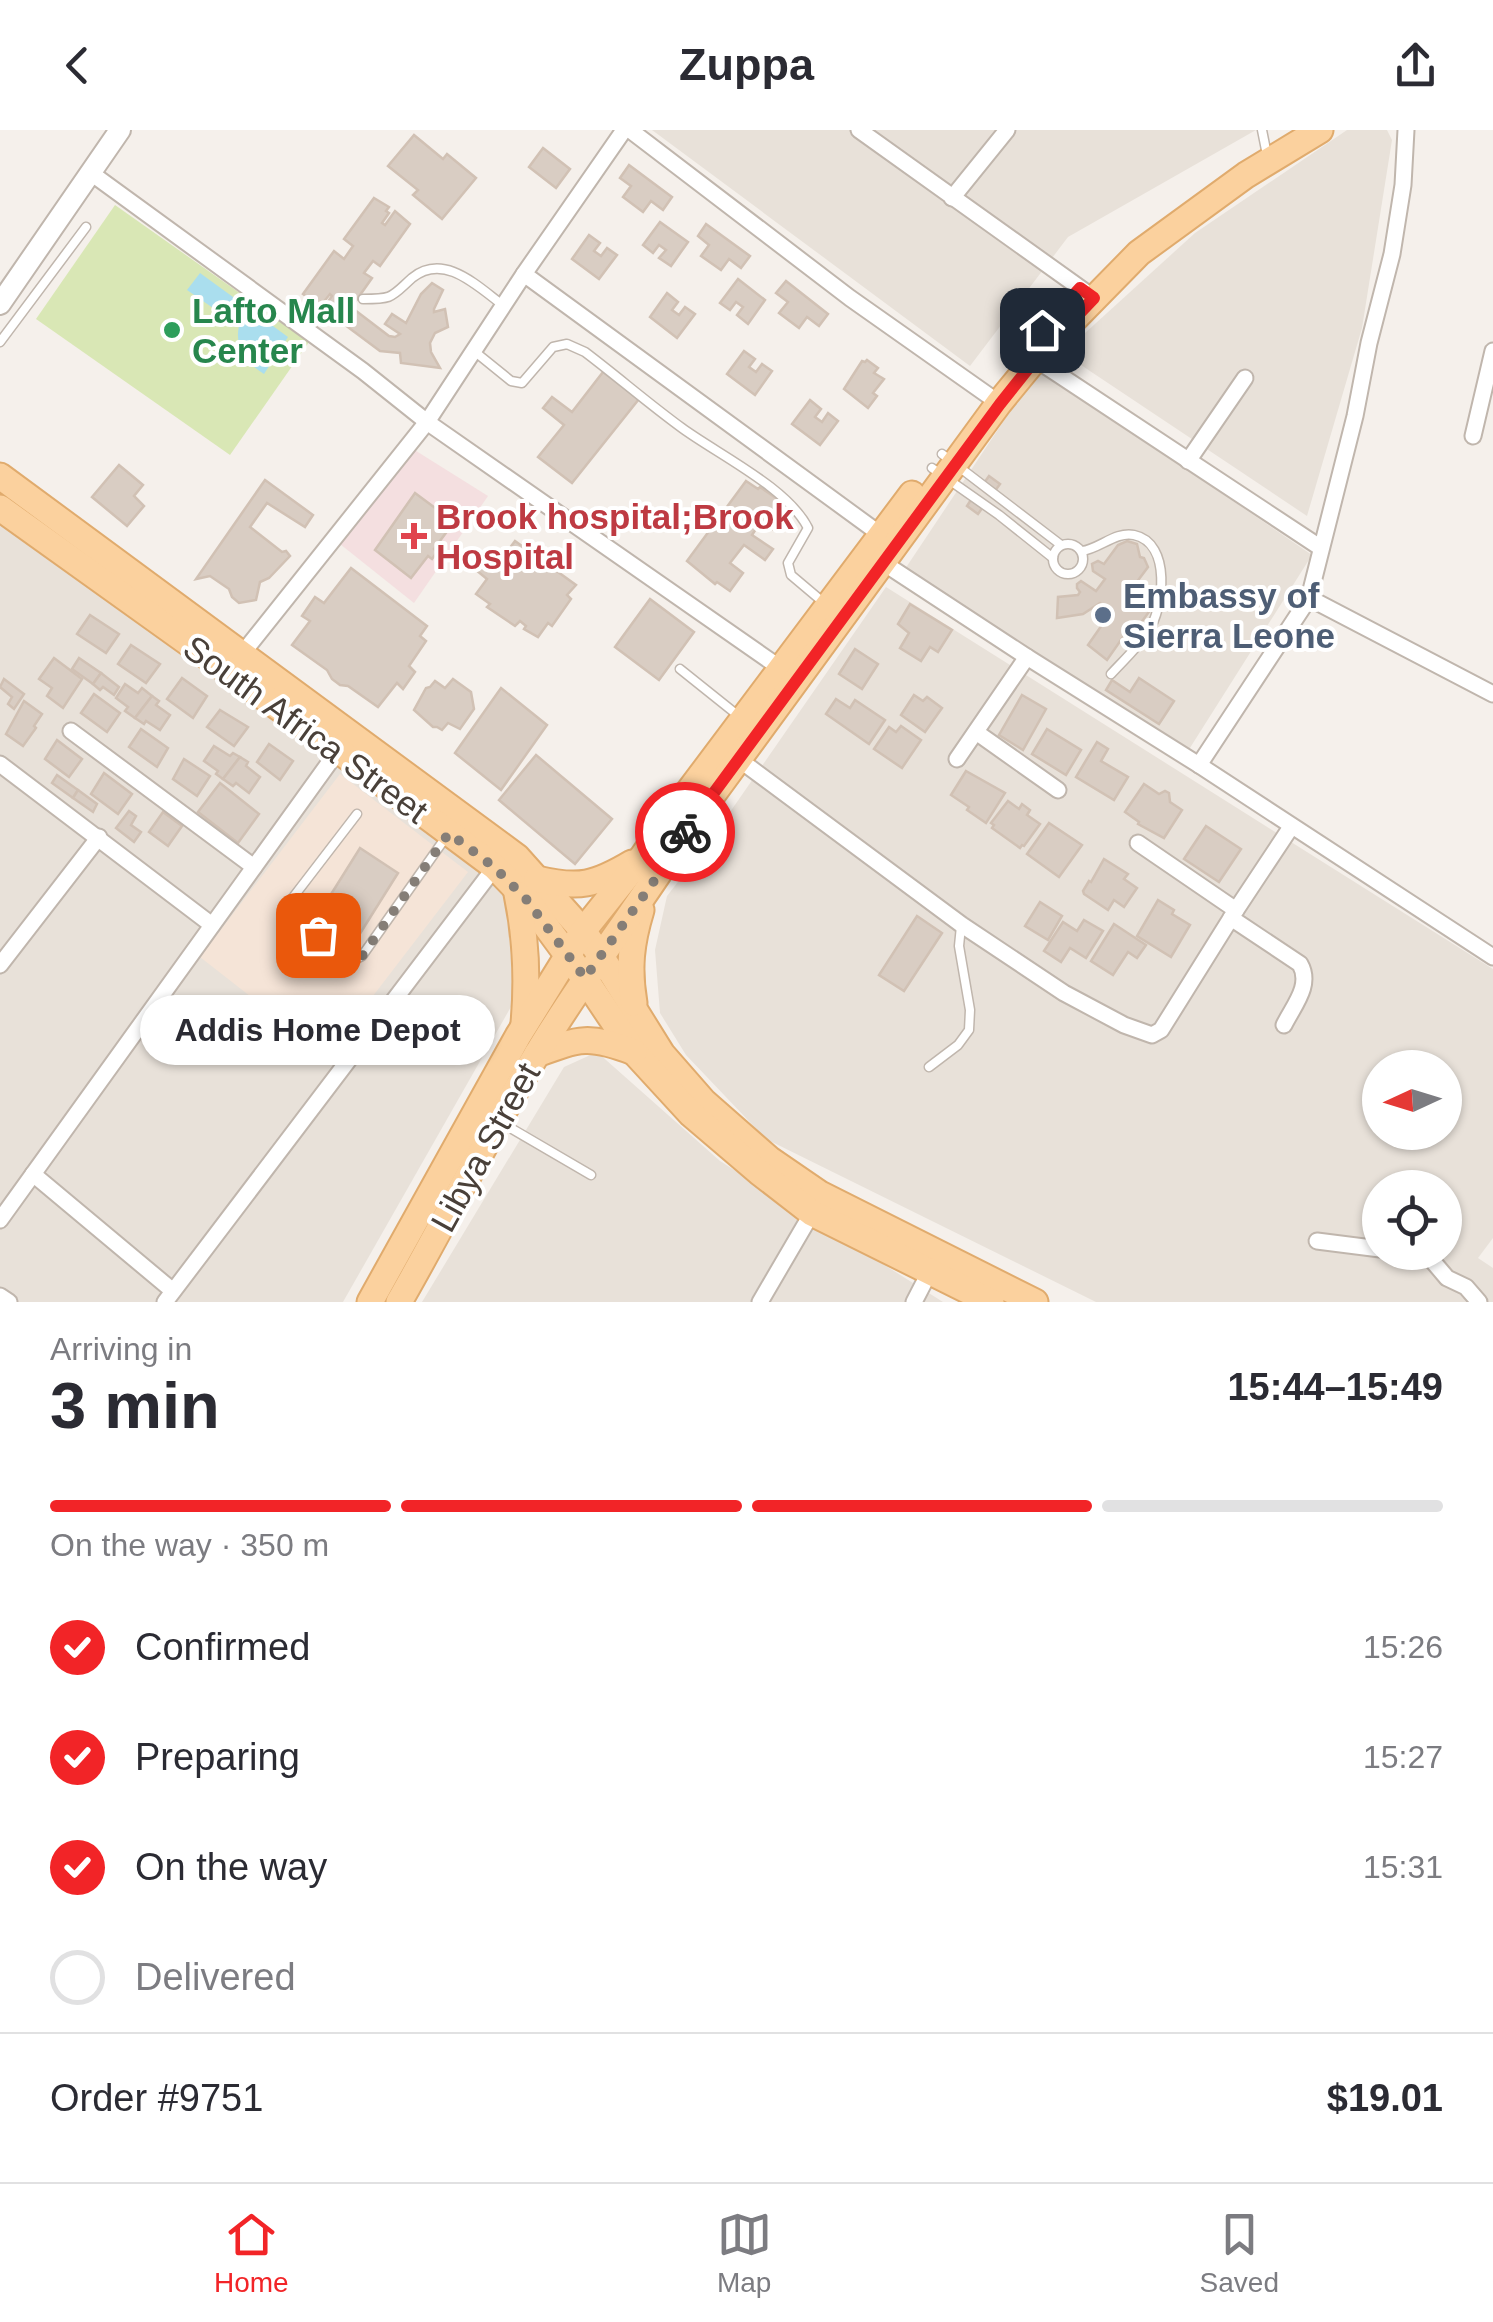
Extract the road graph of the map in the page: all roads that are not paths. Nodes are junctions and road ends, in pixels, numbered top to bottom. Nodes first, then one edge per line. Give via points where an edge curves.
1 (120, 130) edge
2 (627, 130) edge
3 (658, 130) edge
4 (859, 130) edge
5 (1007, 130) edge
6 (1289, 130) edge
7 (1320, 130) edge
8 (1406, 130) edge
9 (648, 144) junction
10 (1265, 146) edge
11 (91, 173) junction
12 (952, 198) junction
13 (86, 227) dead end
14 (524, 274) junction
15 (7, 277) edge
16 (1087, 293) junction
17 (363, 299) dead end
18 (0, 304) edge
19 (504, 306) junction
20 (0, 342) edge
21 (474, 351) junction
22 (1493, 351) edge
23 (1029, 355) junction
24 (1245, 378) dead end
25 (993, 399) junction
26 (427, 422) junction
27 (1472, 436) dead end
28 (1188, 461) junction
29 (943, 466) junction
30 (0, 476) edge
31 (0, 508) edge
32 (1061, 545) junction
33 (1321, 548) junction
34 (883, 549) junction
35 (1082, 551) junction
36 (1053, 558) junction
37 (1308, 598) junction
38 (836, 613) junction
39 (242, 654) junction
40 (1027, 657) junction
41 (680, 669) dead end
42 (1111, 674) dead end
43 (790, 675) junction
44 (1493, 694) edge
45 (751, 726) junction
46 (71, 731) dead end
47 (976, 732) junction
48 (344, 742) junction
49 (731, 753) junction
50 (957, 760) dead end
51 (0, 764) edge
52 (1199, 765) junction
53 (1058, 790) dead end
54 (356, 814) dead end
55 (1292, 827) junction
56 (449, 833) junction
57 (99, 837) junction
58 (1138, 843) dead end
59 (643, 856) junction
60 (254, 867) junction
61 (494, 867) junction
62 (527, 884) junction
63 (647, 891) junction
64 (1234, 914) junction
65 (212, 925) junction
66 (962, 925) junction
67 (583, 930) junction
68 (2, 956) edge
69 (602, 956) junction
70 (567, 957) junction
71 (1493, 957) edge
72 (580, 986) junction
73 (636, 1012) junction
74 (1284, 1025) dead end
75 (523, 1028) junction
76 (634, 1052) junction
77 (536, 1054) junction
78 (929, 1067) dead end
79 (498, 1121) junction
80 (33, 1174) junction
81 (592, 1175) dead end
82 (812, 1212) junction
83 (0, 1220) edge
84 (1317, 1241) dead end
85 (1362, 1247) edge
86 (1440, 1270) edge
87 (930, 1271) junction
88 (0, 1296) edge
89 (169, 1297) edge
90 (8, 1302) edge
91 (370, 1302) edge
92 (399, 1302) edge
93 (760, 1302) edge
94 (914, 1302) edge
95 (992, 1302) edge
96 (1035, 1302) edge
97 (1480, 1302) edge

1 - 11 street
2 - 9 street
2 - 14 street
3 - 9 street
4 - 12 street
5 - 12 street
6 - 10 main road
7 - 10 main road
8 - 33 street via 1392,254
9 - 25 street
10 - 16 main road via 1124,245
11 - 15 street
11 - 26 street
12 - 16 street
13 - 20 lane
14 - 19 street
14 - 34 street
15 - 18 street
16 - 23 main road
17 - 19 lane via 398,294 429,267 470,281
19 - 21 street
21 - 26 street
21 - 38 lane via 522,383 553,347 567,344 586,352 803,517 808,528 788,563 791,575
22 - 27 street
23 - 25 main road
23 - 28 street
24 - 28 street
25 - 29 main road
26 - 39 street
26 - 43 street
28 - 33 street
29 - 32 lane
29 - 34 main road
29 - 36 lane
30 - 39 main road, South Africa Street
31 - 48 main road, South Africa Street
32 - 35 lane
32 - 36 lane
33 - 37 street
34 - 38 main road
34 - 40 street
35 - 36 lane via 1074,573 1060,572
35 - 42 lane via 1135,535 1158,559 1159,608 1150,630
37 - 44 street
37 - 52 street
38 - 43 main road
39 - 48 main road, South Africa Street
40 - 47 street
40 - 52 street
41 - 45 lane
43 - 45 main road
45 - 49 main road
46 - 60 street
47 - 50 street
47 - 53 street
48 - 56 main road, South Africa Street
48 - 60 street
48 - 62 main road, South Africa Street via 484,831 516,857
49 - 59 main road, Libya Street
49 - 63 main road, Libya Street
49 - 66 street
51 - 57 street
52 - 55 street
54 - 56 lane via 290,906 345,959 362,956
55 - 64 street
55 - 71 street
56 - 61 main road, South Africa Street
57 - 65 street
57 - 68 street
58 - 64 street
59 - 62 main road via 582,884
59 - 67 main road, Libya Street
60 - 65 street
61 - 62 main road, South Africa Street
61 - 89 street
62 - 67 main road, South Africa Street
62 - 70 main road, South Africa Street via 526,899
62 - 75 main road
63 - 69 main road, Libya Street
63 - 73 main road via 629,974
64 - 66 street via 1152,1035 1064,993
64 - 74 street via 1304,970 1306,982
65 - 80 street
66 - 78 lane via 969,1030
67 - 69 main road, South Africa Street
67 - 70 main road, Libya Street
69 - 72 main road, Libya Street
69 - 73 main road, South Africa Street
70 - 72 main road, South Africa Street
70 - 75 main road, Libya Street
72 - 76 main road, South Africa Street
72 - 77 main road, Libya Street
73 - 96 main road, South Africa Street via 694,1090 769,1159 820,1194
75 - 91 main road, Libya Street
76 - 77 main road via 573,1040
76 - 82 main road, South Africa Street via 691,1114
77 - 79 main road, Libya Street
79 - 81 lane
79 - 92 main road, Libya Street
80 - 83 street
80 - 89 street
82 - 87 main road, South Africa Street
82 - 93 street
84 - 85 street
86 - 97 street
87 - 94 street
87 - 95 main road, South Africa Street
88 - 90 street

